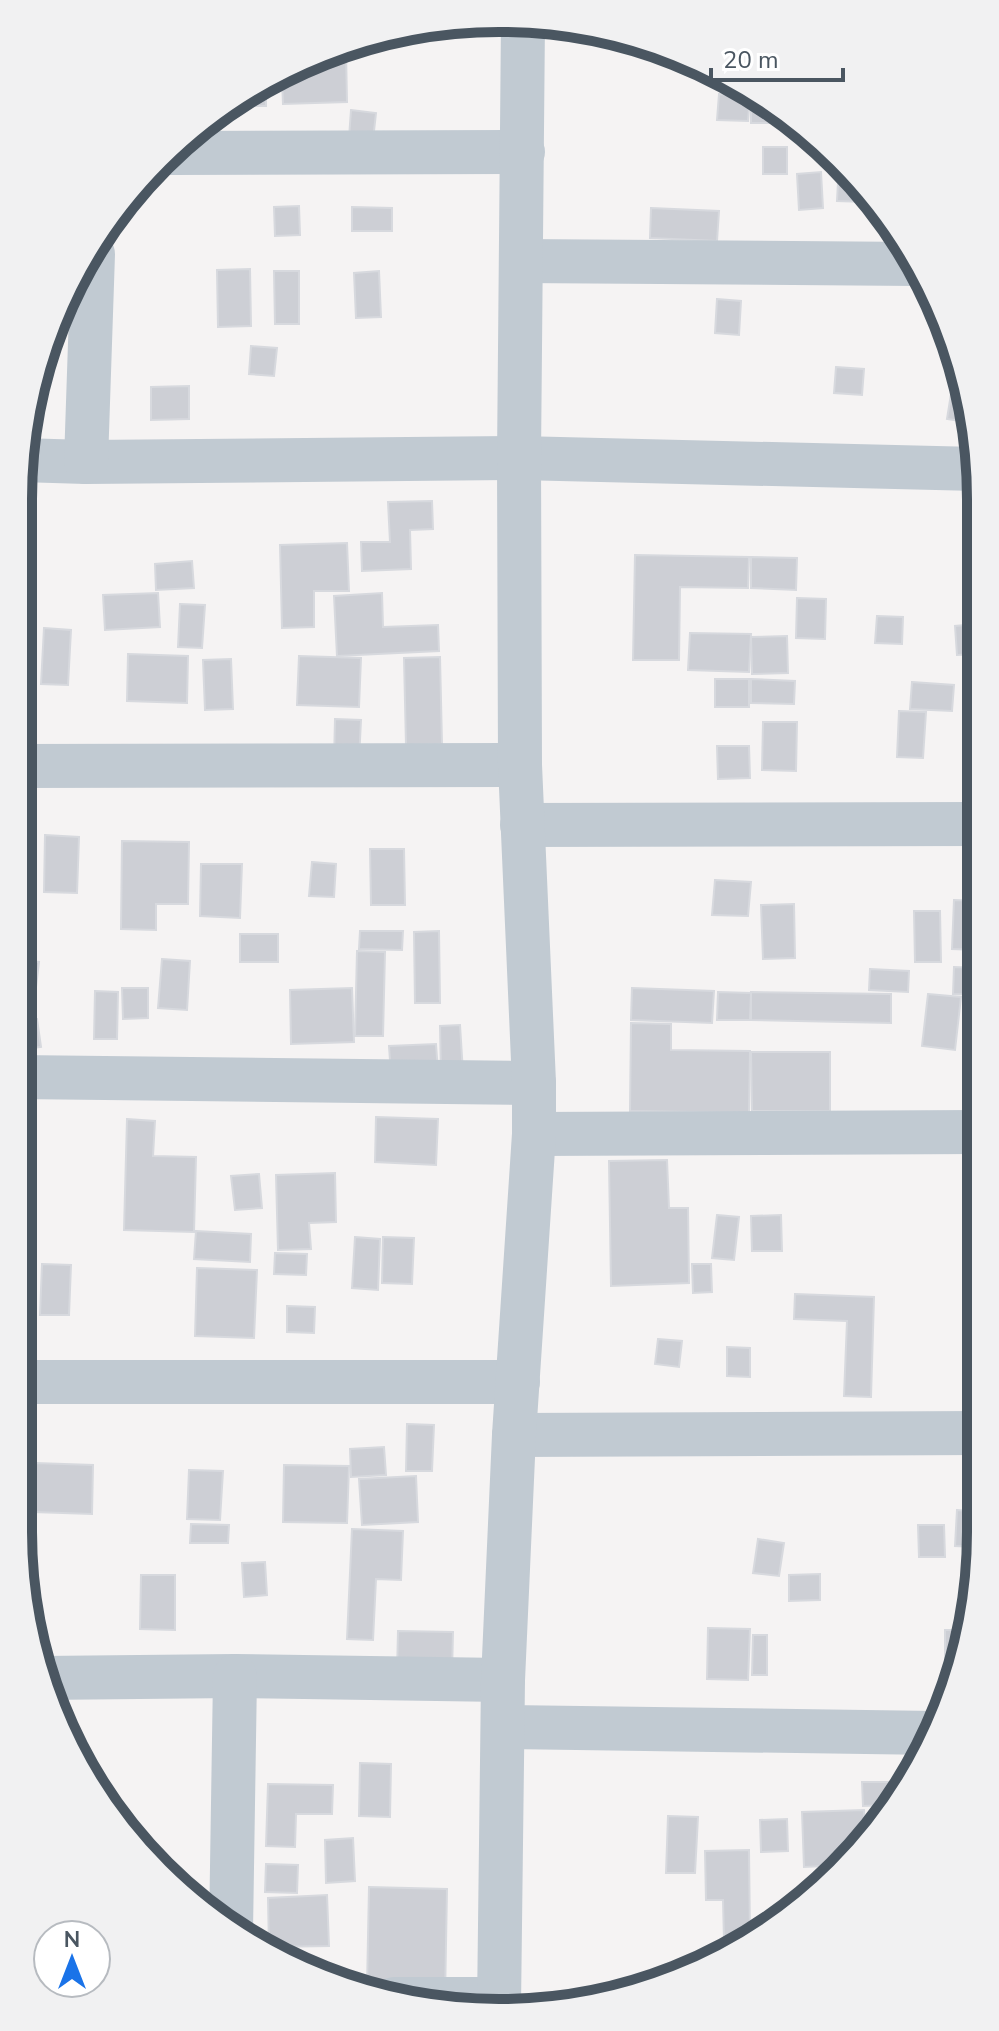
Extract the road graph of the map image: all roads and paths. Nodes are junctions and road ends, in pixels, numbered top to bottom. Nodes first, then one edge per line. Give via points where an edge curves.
1 (523, 33) edge
2 (523, 152) junction
3 (186, 153) edge
4 (521, 261) junction
5 (903, 264) edge
6 (92, 271) edge
7 (519, 458) junction
8 (34, 460) edge
9 (86, 462) junction
10 (966, 469) edge
11 (520, 765) junction
12 (32, 766) edge
13 (967, 824) edge
14 (522, 825) junction
15 (32, 1077) edge
16 (534, 1083) junction
17 (967, 1132) edge
18 (534, 1134) junction
19 (32, 1382) edge
20 (518, 1382) junction
21 (967, 1433) edge
22 (514, 1435) junction
23 (235, 1676) junction
24 (56, 1678) edge
25 (503, 1680) junction
26 (503, 1727) junction
27 (921, 1733) edge
28 (231, 1914) edge
29 (499, 1999) edge

1 - 2 street
2 - 3 street
2 - 4 street
4 - 5 street
4 - 7 street
6 - 9 street
7 - 9 street
7 - 10 street
7 - 11 street
8 - 9 street
11 - 12 street
11 - 14 street
13 - 14 street
14 - 16 street
15 - 16 street
16 - 18 street
17 - 18 street
18 - 20 street
19 - 20 street
20 - 22 street
21 - 22 street
22 - 25 street
23 - 24 street
23 - 25 street
23 - 28 street
25 - 26 street
26 - 27 street
26 - 29 street

